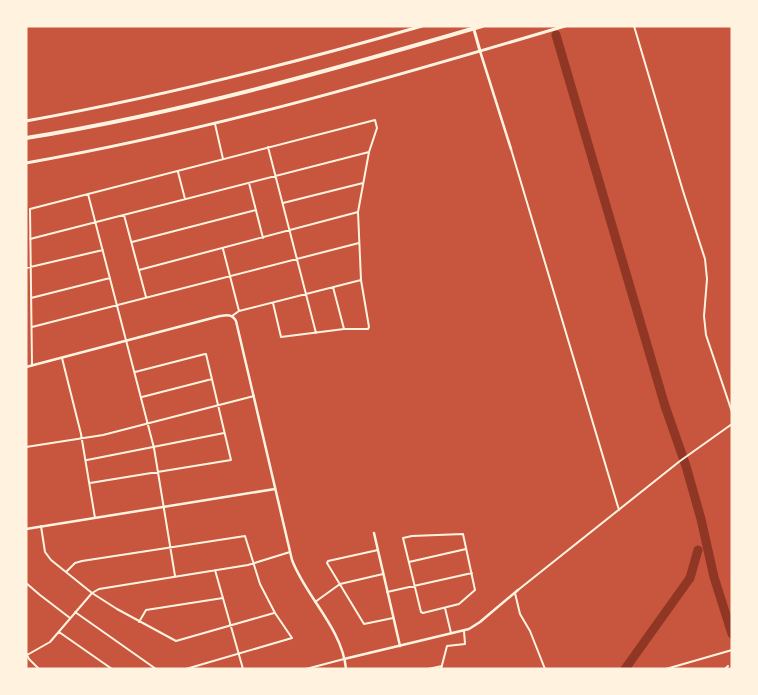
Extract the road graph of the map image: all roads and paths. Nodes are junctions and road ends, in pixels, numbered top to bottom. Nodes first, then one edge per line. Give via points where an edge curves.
1 (422, 26) edge
2 (473, 26) edge
3 (482, 26) edge
4 (565, 26) edge
5 (634, 26) edge
6 (480, 51) junction
7 (26, 121) edge
8 (215, 124) junction
9 (26, 138) edge
10 (268, 148) junction
11 (511, 149) joint
12 (369, 152) junction
13 (224, 159) junction
14 (26, 163) edge
15 (178, 171) junction
16 (275, 176) junction
17 (249, 183) junction
18 (363, 183) junction
19 (88, 194) junction
20 (185, 199) junction
21 (282, 204) junction
22 (256, 210) junction
23 (358, 212) junction
24 (124, 215) junction
25 (96, 222) junction
26 (290, 231) junction
27 (263, 238) junction
28 (30, 239) junction
29 (132, 242) junction
30 (359, 243) junction
31 (223, 249) junction
32 (103, 250) junction
33 (297, 259) junction
34 (26, 268) edge
35 (30, 268) junction
36 (139, 270) junction
37 (230, 276) junction
38 (110, 278) junction
39 (361, 280) junction
40 (333, 287) junction
41 (306, 294) junction
42 (31, 298) junction
43 (146, 298) junction
44 (273, 302) junction
45 (117, 305) junction
46 (239, 311) junction
47 (232, 316) junction
48 (31, 327) junction
49 (344, 329) junction
50 (316, 333) junction
51 (126, 340) junction
52 (62, 358) junction
53 (32, 365) junction
54 (26, 367) edge
55 (134, 372) junction
56 (212, 379) junction
57 (254, 396) junction
58 (141, 397) junction
59 (218, 405) junction
60 (732, 412) edge
61 (148, 423) junction
62 (732, 424) edge
63 (224, 433) junction
64 (82, 438) junction
65 (26, 447) edge
66 (154, 448) junction
67 (86, 460) junction
68 (159, 472) junction
69 (90, 483) junction
70 (275, 489) junction
71 (164, 507) junction
72 (619, 510) junction
73 (95, 518) junction
74 (41, 526) junction
75 (26, 529) edge
76 (374, 533) dead end
77 (171, 547) junction
78 (466, 548) junction
79 (378, 550) junction
80 (290, 552) junction
81 (409, 562) junction
82 (252, 564) junction
83 (215, 570) junction
84 (66, 572) junction
85 (472, 573) junction
86 (383, 574) junction
87 (176, 576) junction
88 (26, 583) edge
89 (340, 584) junction
90 (414, 586) junction
91 (516, 591) junction
92 (387, 592) junction
93 (92, 593) junction
94 (223, 598) junction
95 (315, 602) junction
96 (445, 608) junction
97 (75, 612) junction
98 (275, 613) junction
99 (70, 618) junction
100 (393, 618) junction
101 (139, 622) junction
102 (231, 625) junction
103 (464, 631) junction
104 (60, 632) junction
105 (452, 634) junction
106 (400, 646) junction
107 (732, 650) edge
108 (27, 654) edge
109 (239, 654) junction
110 (344, 659) junction
111 (728, 666) dead end
112 (316, 667) edge
113 (442, 667) edge
114 (39, 669) edge
115 (112, 669) edge
116 (156, 669) edge
117 (186, 669) edge
118 (243, 669) edge
119 (306, 669) edge
120 (346, 669) edge
121 (428, 669) edge
122 (545, 669) edge
123 (666, 669) edge
124 (725, 669) edge

1 - 7 main road via 235,78
2 - 6 main road
3 - 9 highway via 232,96
4 - 6 main road
5 - 60 street via 705,259 706,335
6 - 8 main road
6 - 11 street
8 - 13 street
8 - 14 main road
10 - 12 street via 375,120 377,128
10 - 13 street
10 - 16 street
11 - 72 street
12 - 16 street
12 - 18 street
13 - 15 street
15 - 19 street
15 - 20 street
16 - 17 street
16 - 21 street
17 - 20 street
17 - 22 street
18 - 21 street
18 - 23 street
19 - 25 street
19 - 28 street via 30,209
20 - 24 street
21 - 26 street
22 - 27 street
22 - 29 street
23 - 26 street
23 - 30 street
24 - 25 street
24 - 29 street
25 - 28 street
25 - 32 street
26 - 27 street
26 - 33 street
27 - 31 street
28 - 35 street
29 - 36 street
30 - 33 street
30 - 39 street
31 - 36 street
31 - 37 street
32 - 35 street
32 - 38 street
33 - 37 street
33 - 41 street
34 - 35 street
35 - 42 street
36 - 43 street
37 - 43 street
37 - 46 street
38 - 42 street
38 - 45 street
39 - 40 street
39 - 49 street via 370,327
40 - 41 street
40 - 49 street
41 - 44 street
41 - 50 street
42 - 48 street
43 - 45 street
44 - 46 street
44 - 50 street via 281,337
45 - 48 street
45 - 51 street
46 - 47 street
47 - 51 street via 220,316
47 - 57 street via 236,321
48 - 53 street
49 - 50 street
51 - 52 street
51 - 55 street
52 - 53 street
52 - 64 street
53 - 54 street
55 - 56 street via 206,354
55 - 58 street
56 - 58 street
56 - 59 street
57 - 59 street
57 - 70 street
58 - 61 street
59 - 61 street
59 - 63 street
61 - 64 street
61 - 66 street
62 - 72 street
63 - 66 street
63 - 68 street via 231,460
64 - 65 street
64 - 67 street
66 - 67 street
66 - 68 street
67 - 69 street
68 - 69 street
68 - 71 street
69 - 73 street
70 - 71 street
70 - 80 street
71 - 73 street
71 - 77 street
72 - 91 street
73 - 74 street
74 - 75 street
74 - 84 street via 46,554
76 - 79 street
77 - 82 street via 245,536
77 - 84 street via 78,562
77 - 87 street
78 - 81 street
78 - 81 street via 462,533 405,537
78 - 85 street
79 - 86 street
79 - 89 street via 328,561
80 - 82 street
80 - 95 street via 299,576
81 - 90 street
82 - 83 street
82 - 98 street
83 - 87 street
83 - 94 street
84 - 93 street
85 - 90 street
85 - 96 street via 474,592 459,604
86 - 89 street
86 - 92 street
87 - 93 street via 102,588
88 - 99 street
89 - 95 street
89 - 100 street via 366,624
90 - 92 street
90 - 96 street via 421,612
91 - 103 street via 480,622
91 - 122 street via 520,614
92 - 100 street
93 - 97 street
93 - 101 street
94 - 101 street via 146,610
94 - 102 street
95 - 110 street via 332,629
96 - 105 street
97 - 99 street
97 - 116 street
98 - 102 street
98 - 109 street via 292,638
99 - 104 street
100 - 106 street
101 - 102 street via 176,641
102 - 109 street
103 - 105 street
103 - 113 street via 465,644 447,646
104 - 108 street via 50,642
104 - 115 street
105 - 106 street
106 - 110 street
107 - 123 street
108 - 114 street
109 - 117 street
109 - 118 street
110 - 112 street
110 - 120 street
111 - 124 street
112 - 119 street
113 - 121 street

